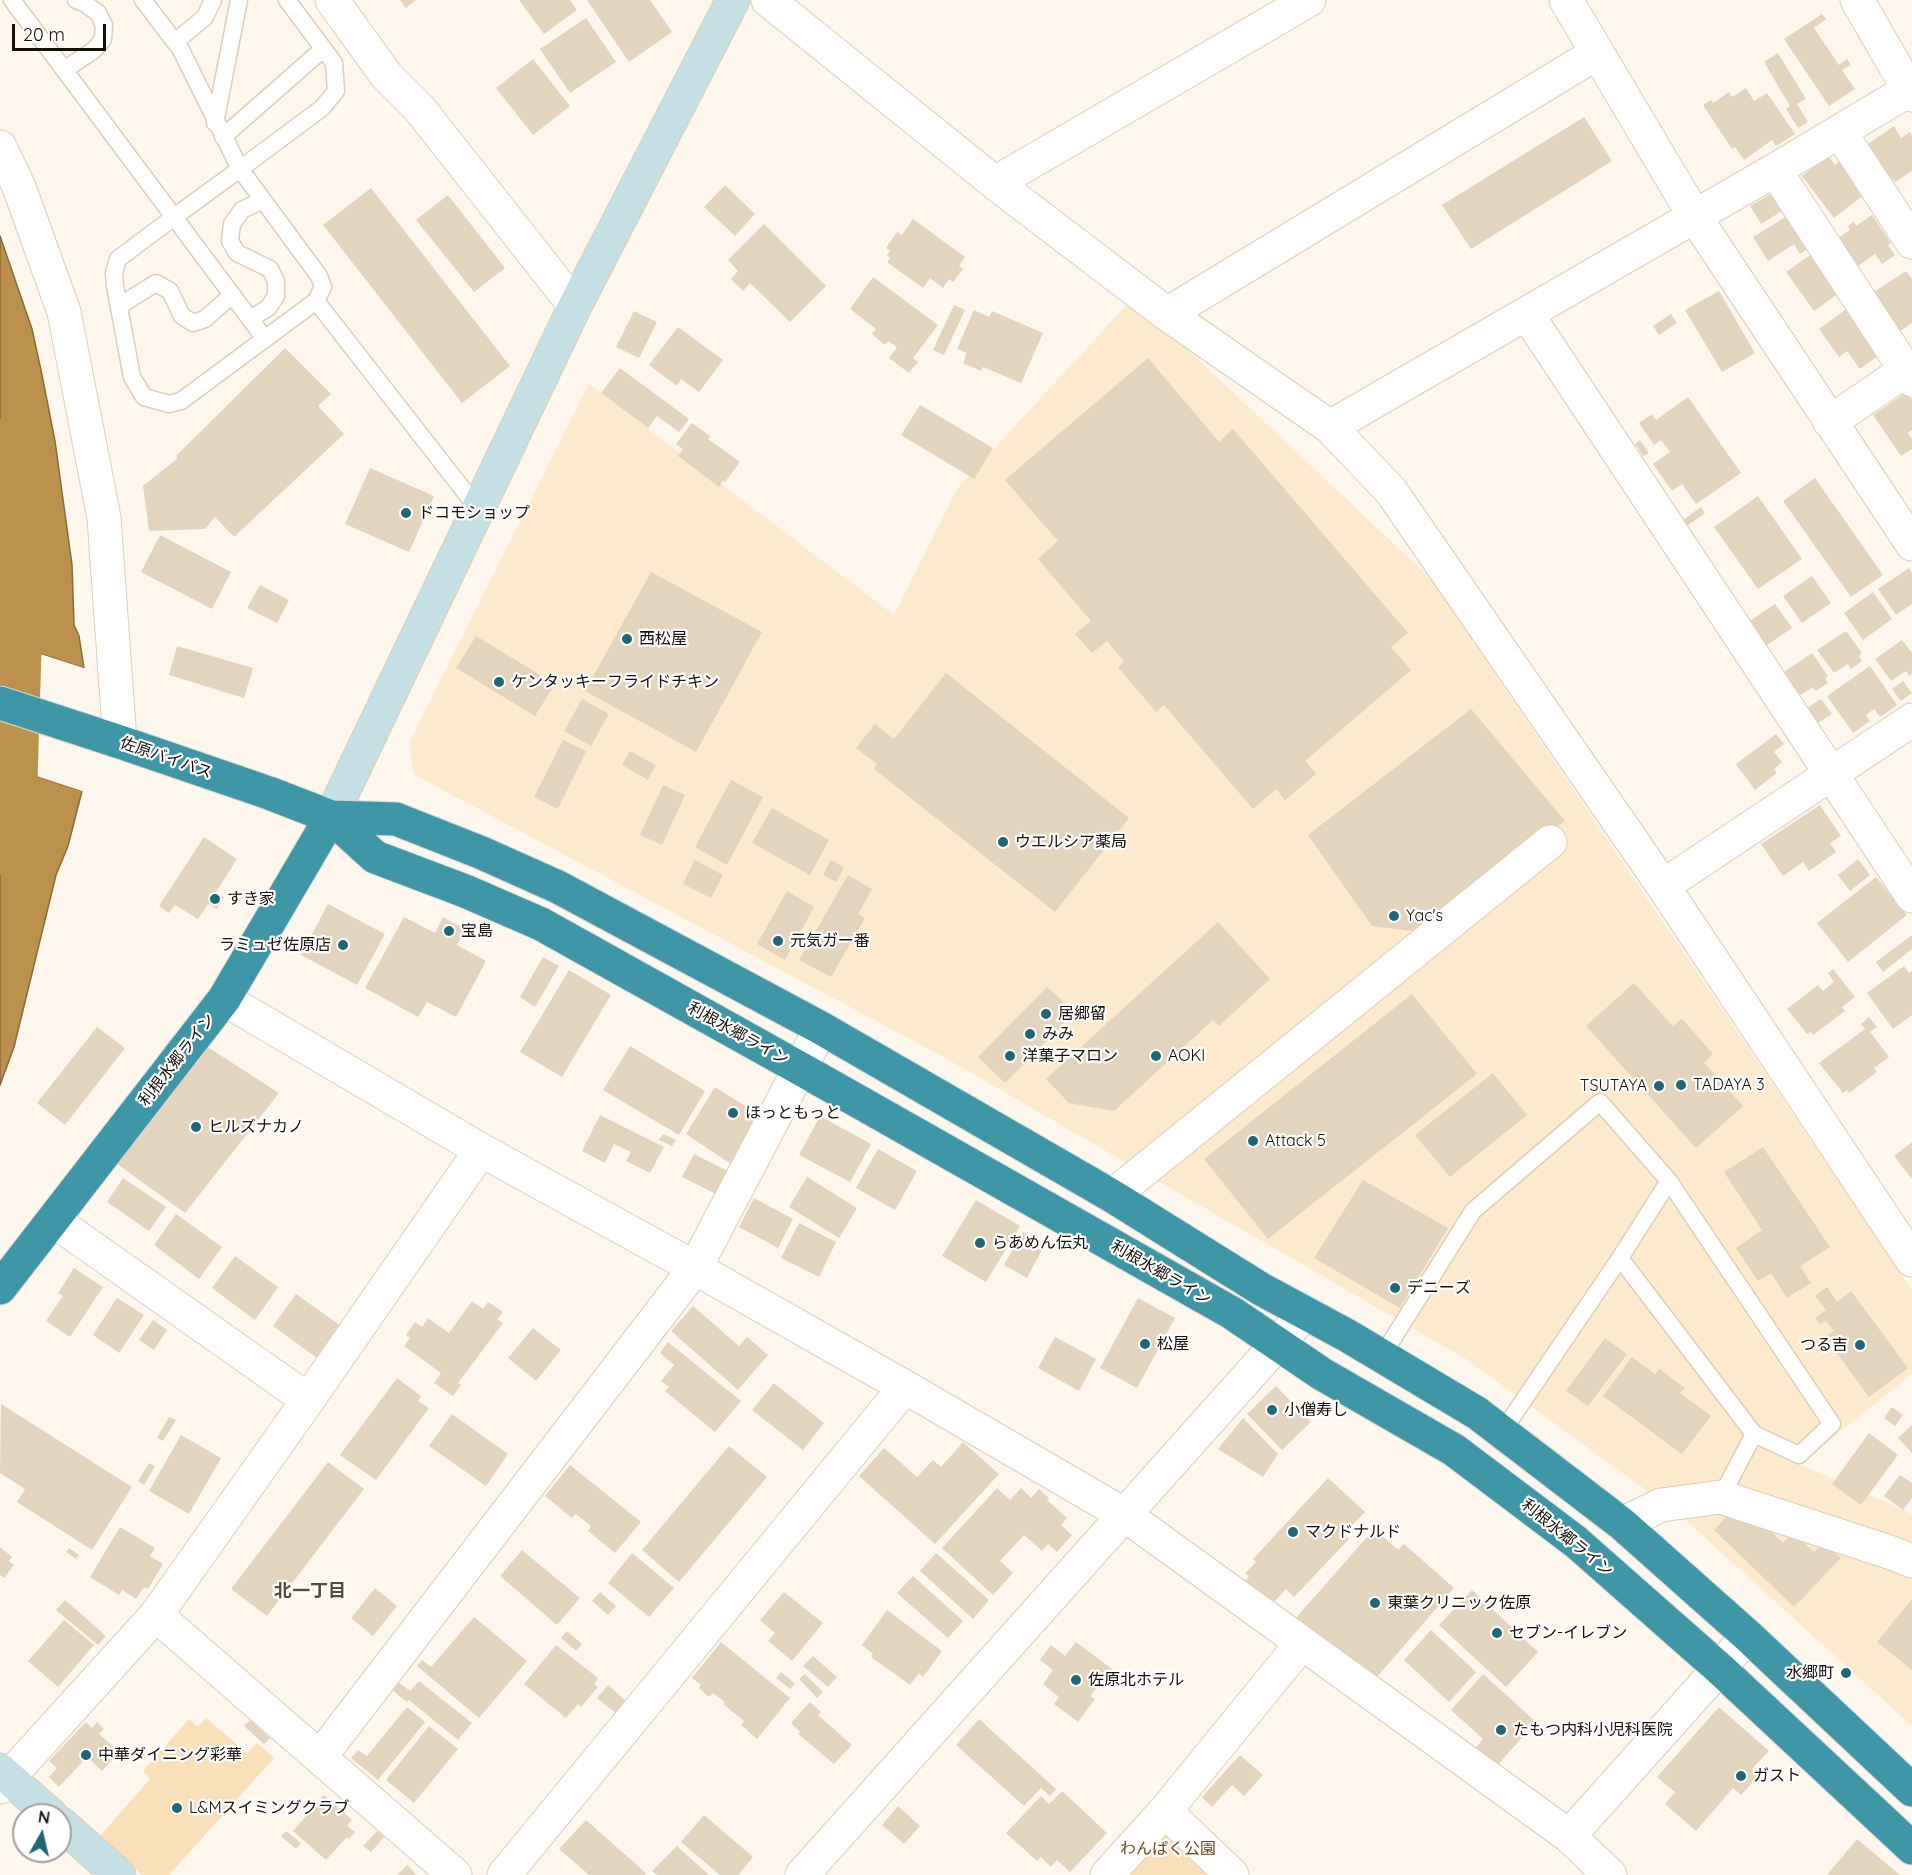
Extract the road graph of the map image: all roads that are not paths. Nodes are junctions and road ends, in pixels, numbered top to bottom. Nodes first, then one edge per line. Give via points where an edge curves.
1 (12, 0) edge
2 (76, 0) edge
3 (144, 0) edge
4 (213, 0) edge
5 (239, 0) edge
6 (287, 0) edge
7 (332, 0) edge
8 (733, 0) edge
9 (768, 0) edge
10 (1309, 0) edge
11 (1566, 0) edge
12 (1857, 0) edge
13 (175, 42) junction
14 (323, 49) junction
15 (1597, 52) junction
16 (64, 70) junction
17 (1910, 93) edge
18 (219, 130) junction
19 (1840, 132) junction
20 (0, 147) edge
21 (240, 169) junction
22 (1775, 170) junction
23 (995, 183) junction
24 (263, 200) junction
25 (174, 217) junction
26 (1695, 217) junction
27 (1912, 242) edge
28 (232, 295) junction
29 (316, 301) junction
30 (119, 306) junction
31 (576, 306) junction
32 (1167, 314) junction
33 (1527, 314) junction
34 (250, 319) junction
35 (265, 339) junction
36 (1910, 373) edge
37 (1830, 422) junction
38 (1330, 427) junction
39 (479, 510) junction
40 (1912, 544) edge
41 (0, 703) edge
42 (1912, 720) edge
43 (112, 739) junction
44 (1830, 775) junction
45 (331, 817) junction
46 (1550, 842) dead end
47 (1663, 886) junction
48 (1912, 896) edge
49 (224, 999) junction
50 (821, 1028) junction
51 (801, 1069) junction
52 (481, 1150) junction
53 (1668, 1181) junction
54 (1112, 1196) junction
55 (53, 1220) junction
56 (1620, 1258) junction
57 (1912, 1260) edge
58 (695, 1268) junction
59 (0, 1288) edge
60 (1305, 1313) junction
61 (1276, 1344) junction
62 (1382, 1356) junction
63 (905, 1387) junction
64 (308, 1400) junction
65 (1502, 1432) junction
66 (1754, 1434) junction
67 (1721, 1497) junction
68 (1125, 1515) junction
69 (1622, 1524) junction
70 (1912, 1561) edge
71 (156, 1615) junction
72 (1748, 1636) junction
73 (1302, 1643) junction
74 (1720, 1669) junction
75 (320, 1757) junction
76 (3, 1778) edge
77 (1912, 1790) edge
78 (35, 1803) edge
79 (1165, 1811) junction
80 (72, 1834) edge
81 (1569, 1836) junction
82 (1912, 1848) edge
83 (118, 1875) edge
84 (455, 1875) edge
85 (504, 1875) edge
86 (802, 1875) edge
87 (1107, 1875) edge
88 (1232, 1875) edge
89 (1610, 1875) edge

1 - 16 lane
2 - 16 lane via 98,13 104,25 103,39 94,50
3 - 13 lane
4 - 13 lane via 205,17
5 - 18 lane
6 - 14 lane
7 - 31 street via 386,75 419,108
8 - 31 street
9 - 23 street
10 - 23 street
11 - 15 street
12 - 17 street
13 - 18 lane
14 - 18 lane
14 - 21 lane via 334,63 336,90 322,108
15 - 26 street
15 - 32 street
16 - 25 lane
17 - 19 street
18 - 21 lane
19 - 22 street
19 - 27 street
20 - 43 street via 19,187 64,312 104,518
21 - 24 lane
21 - 25 lane
22 - 26 street
22 - 36 street
23 - 32 street
24 - 29 lane via 319,276 322,287
24 - 34 lane via 242,210 232,224 230,241 237,253 270,269 276,281 276,296 268,308
25 - 28 lane
25 - 30 lane via 118,259 114,273
26 - 33 street
26 - 37 street
28 - 30 lane via 205,319 193,324 182,316 170,291 156,284
28 - 34 lane
29 - 35 lane
29 - 39 lane
30 - 35 lane via 132,377 144,397 169,404 181,401
31 - 39 street
32 - 38 street
33 - 38 street
33 - 44 street
34 - 35 lane
36 - 37 street
37 - 40 street
38 - 47 street via 1391,491
39 - 45 street
41 - 43 highway, 佐原バイパス
42 - 44 street
43 - 45 highway, 佐原バイパス
44 - 47 street
44 - 48 street
45 - 49 highway, 利根水郷ライン
45 - 50 highway via 396,819 482,853 558,887
45 - 51 highway, 利根水郷ライン via 375,857 540,924
46 - 54 street
47 - 57 street
49 - 52 street
49 - 55 highway, 利根水郷ライン
50 - 51 street
50 - 54 highway
51 - 58 street
51 - 61 highway, 利根水郷ライン via 1232,1313
52 - 58 street
52 - 64 street
53 - 56 lane
53 - 62 lane via 1600,1102 1473,1211
53 - 66 lane via 1832,1424 1799,1455
54 - 60 highway
55 - 59 highway, 利根水郷ライン
55 - 64 street
56 - 65 lane
56 - 66 lane
58 - 63 street
58 - 75 street
60 - 61 street
60 - 62 highway
61 - 68 street
61 - 74 highway, 利根水郷ライン via 1454,1450 1576,1542
62 - 65 highway
63 - 68 street
63 - 85 street
64 - 71 street
65 - 69 highway
66 - 67 lane
67 - 69 street via 1661,1504
67 - 70 street
68 - 73 street
68 - 86 street
69 - 72 highway
71 - 75 street
71 - 76 street
72 - 74 street
72 - 77 highway
73 - 79 street
73 - 81 street
74 - 81 street
74 - 82 highway, 利根水郷ライン
75 - 84 street
76 - 78 street
79 - 87 street
79 - 88 street
80 - 83 street
81 - 89 street

